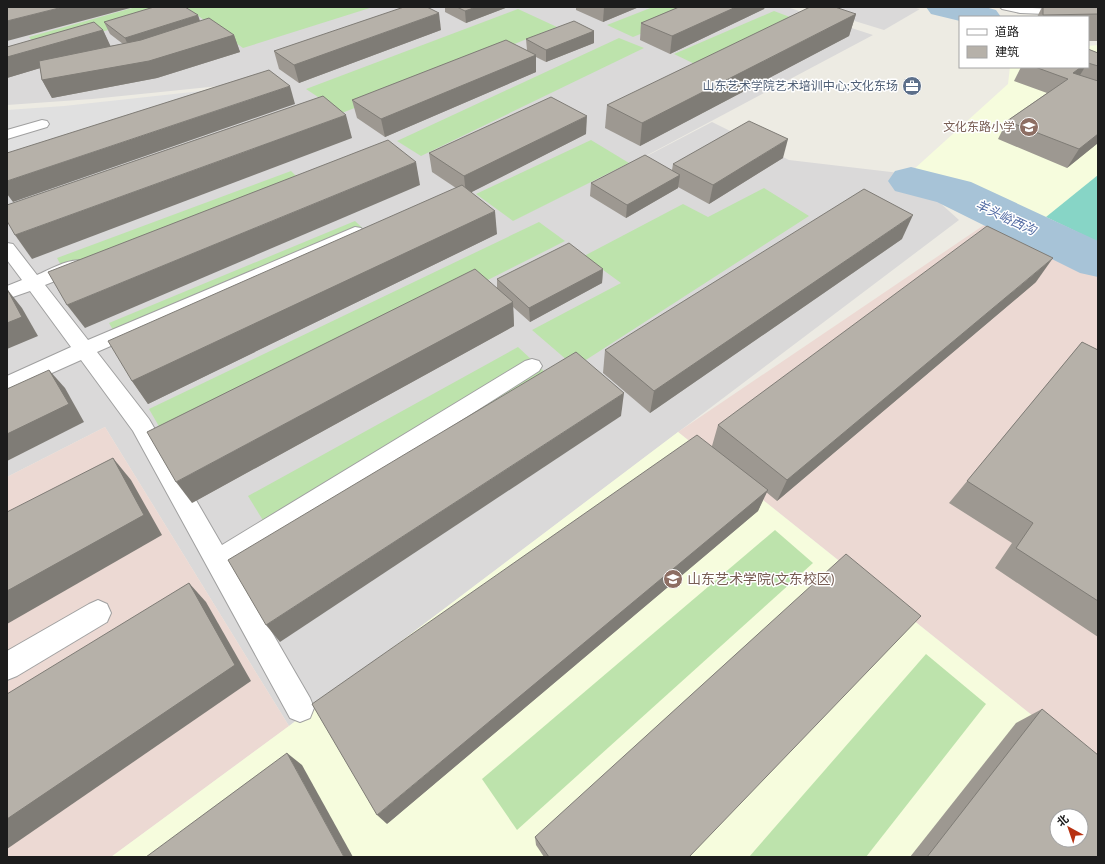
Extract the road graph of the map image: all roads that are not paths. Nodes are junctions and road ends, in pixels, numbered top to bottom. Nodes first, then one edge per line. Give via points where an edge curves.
1 (1006, 7) edge
2 (1098, 13) edge
3 (42, 124) dead end
4 (7, 135) edge
5 (372, 225) edge
6 (7, 248) edge
7 (92, 260) edge
8 (33, 283) junction
9 (7, 293) edge
10 (84, 350) junction
11 (532, 366) dead end
12 (7, 385) edge
13 (217, 560) junction
14 (98, 613) dead end
15 (7, 666) edge
16 (300, 708) dead end

1 - 2 street via 1020,10
3 - 4 street
5 - 10 street
6 - 8 street
7 - 8 street
8 - 9 street
8 - 10 street
10 - 12 street
10 - 13 street via 153,431
11 - 13 street
13 - 16 street
14 - 15 street

